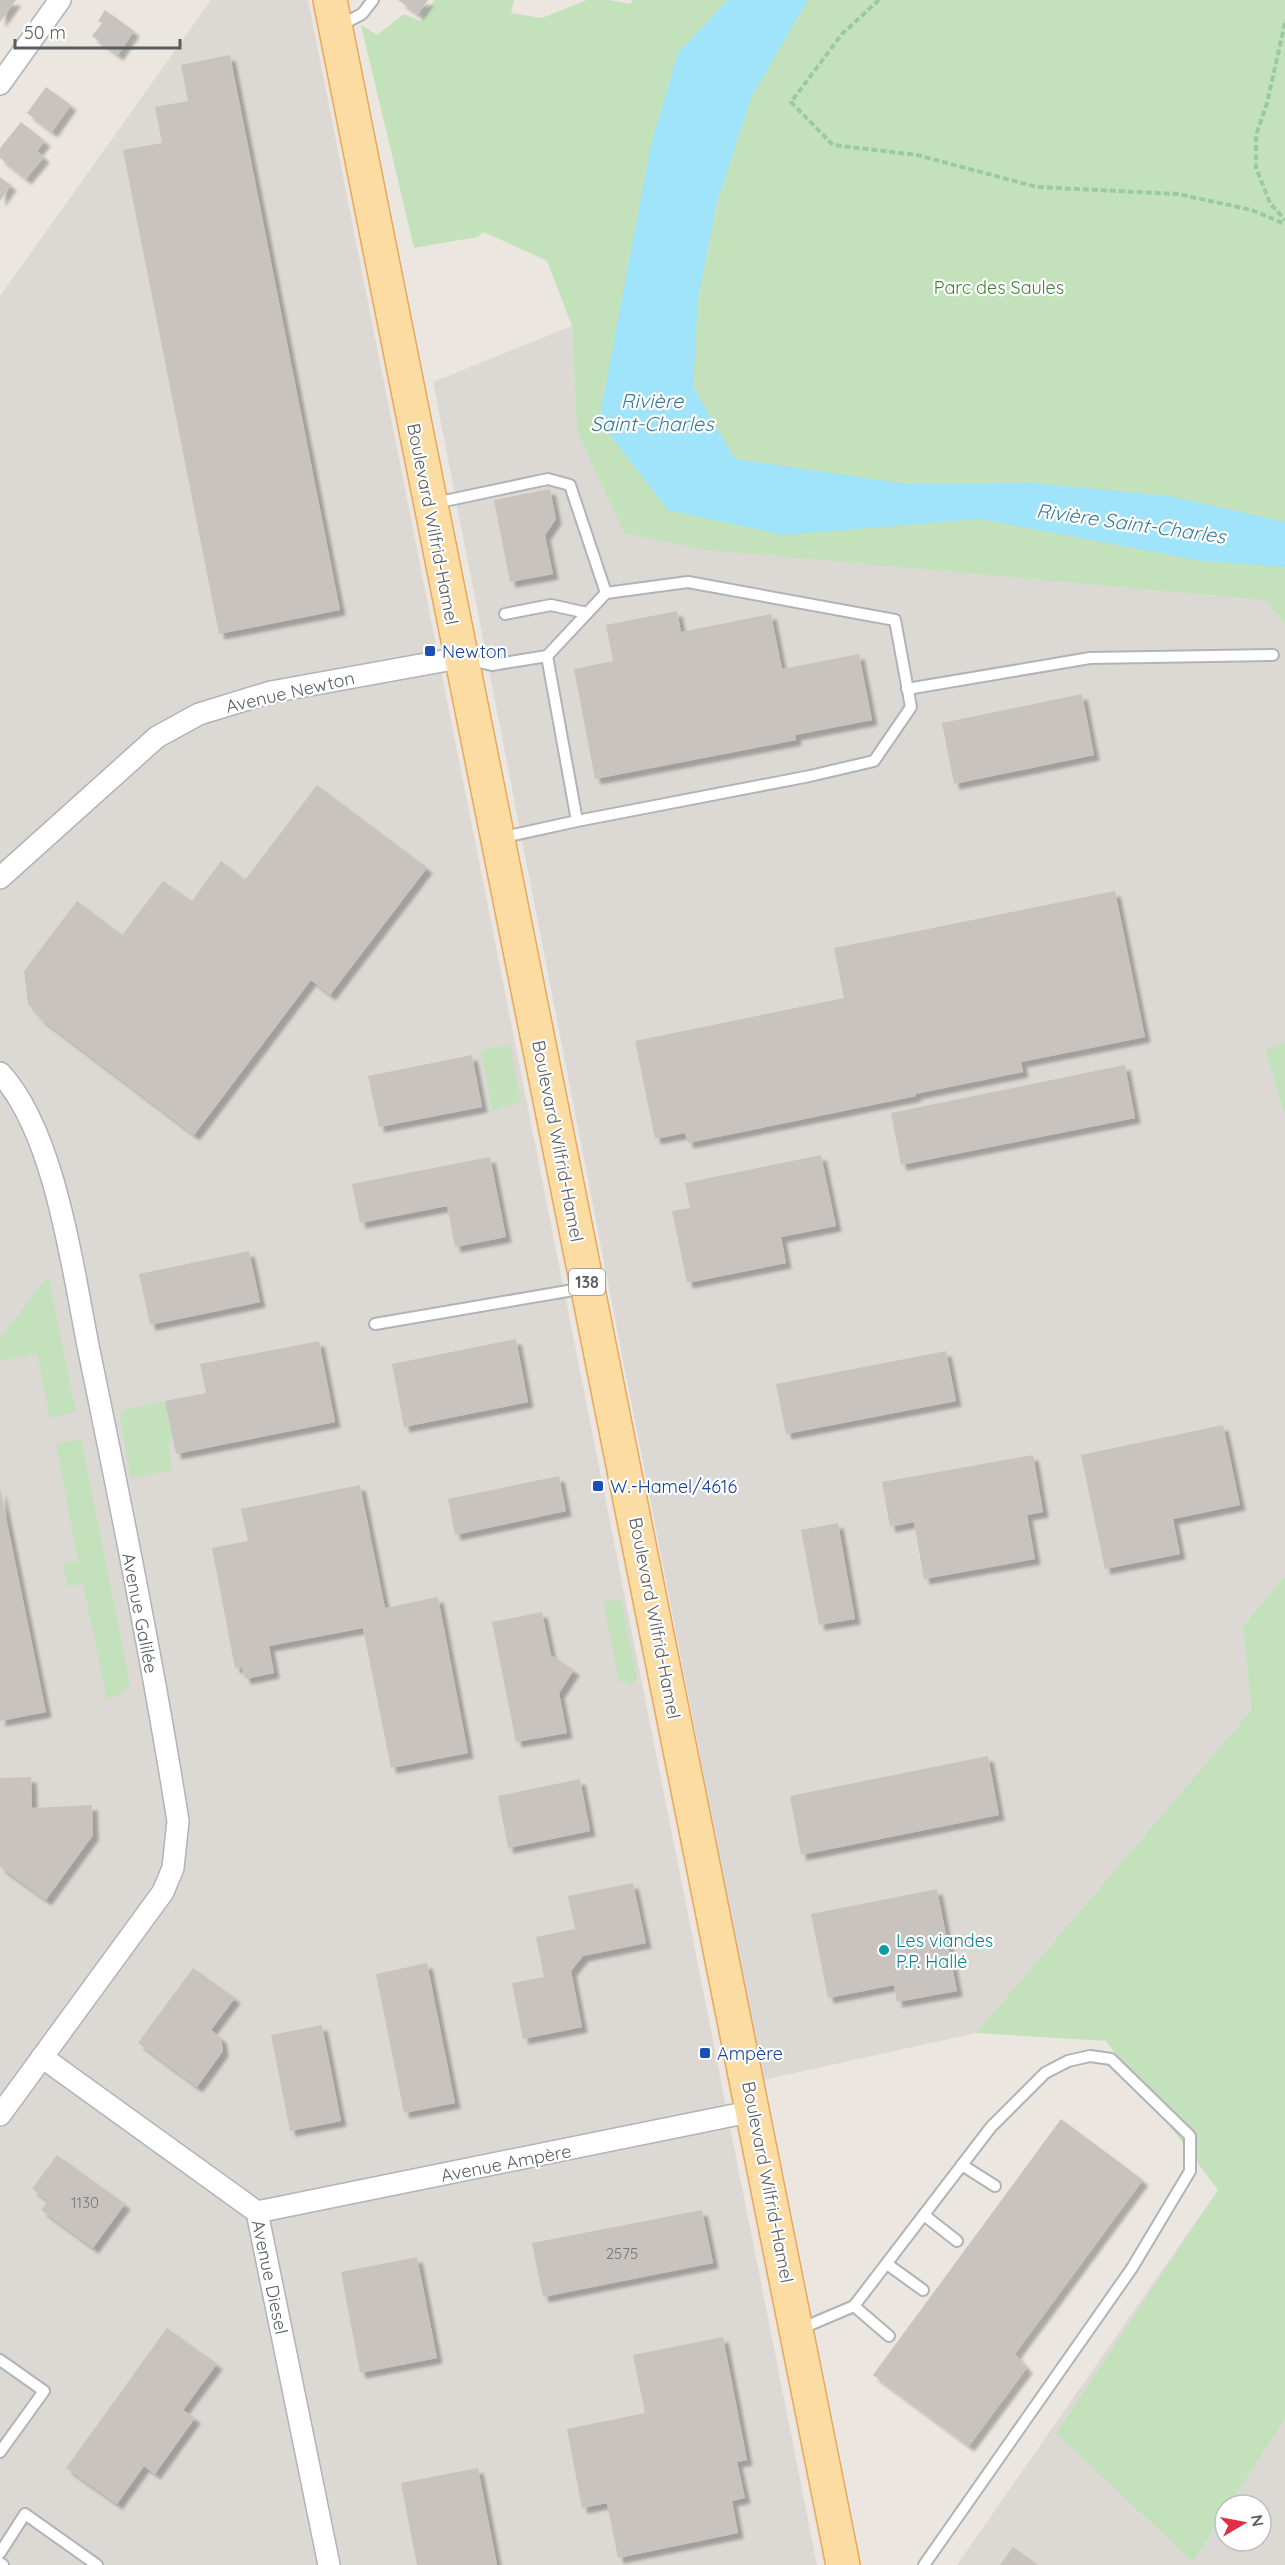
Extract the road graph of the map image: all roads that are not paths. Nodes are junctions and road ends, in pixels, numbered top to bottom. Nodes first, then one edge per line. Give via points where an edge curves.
1 (60, 0) edge
2 (373, 0) edge
3 (333, 14) edge
4 (0, 84) edge
5 (429, 504) junction
6 (606, 593) junction
7 (587, 613) junction
8 (505, 614) dead end
9 (1272, 655) dead end
10 (547, 656) junction
11 (459, 658) junction
12 (908, 689) junction
13 (577, 821) junction
14 (497, 839) junction
15 (0, 878) edge
16 (0, 1073) edge
17 (588, 1287) junction
18 (375, 1324) dead end
19 (42, 2057) junction
20 (754, 2111) junction
21 (0, 2115) edge
22 (963, 2165) junction
23 (995, 2187) dead end
24 (257, 2212) junction
25 (924, 2215) junction
26 (957, 2241) dead end
27 (886, 2264) junction
28 (923, 2290) dead end
29 (854, 2307) junction
30 (797, 2330) junction
31 (889, 2336) dead end
32 (0, 2360) edge
33 (0, 2452) edge
34 (0, 2553) edge
35 (96, 2565) edge
36 (329, 2565) edge
37 (843, 2565) edge
38 (924, 2565) edge

1 - 4 street
2 - 3 lane via 362,14
3 - 5 main road, Boulevard Wilfrid-Hamel / 138
5 - 6 lane via 548,479 570,485
5 - 11 main road, Boulevard Wilfrid-Hamel / 138
6 - 7 lane
6 - 12 lane via 688,582 895,621
7 - 8 lane via 551,605
7 - 10 lane
9 - 12 lane via 1090,658
10 - 11 lane via 492,665
10 - 13 lane
11 - 14 main road, Boulevard Wilfrid-Hamel / 138
11 - 15 street, Avenue Newton via 271,692 199,714 157,737
12 - 13 lane via 911,707 874,761
13 - 14 lane
14 - 17 main road, Boulevard Wilfrid-Hamel / 138
16 - 19 street, Avenue Galilée via 12,1086 35,1131 52,1176 103,1420 178,1821 172,1868 163,1892
17 - 18 lane
17 - 20 main road, Boulevard Wilfrid-Hamel / 138
19 - 21 street, Avenue Galilée
19 - 24 street, Avenue Diesel
20 - 24 street, Avenue Ampère
20 - 30 main road, Boulevard Wilfrid-Hamel / 138
22 - 23 lane
22 - 25 lane
22 - 38 lane via 991,2127 1045,2073 1068,2061 1090,2056 1111,2059 1190,2136 1190,2171 1131,2268
24 - 36 street, Avenue Diesel
25 - 26 lane
25 - 27 lane
27 - 28 lane
27 - 29 lane
29 - 30 lane
29 - 31 lane
30 - 37 main road, Boulevard Wilfrid-Hamel / 138
32 - 33 lane via 44,2391
34 - 35 lane via 25,2514

